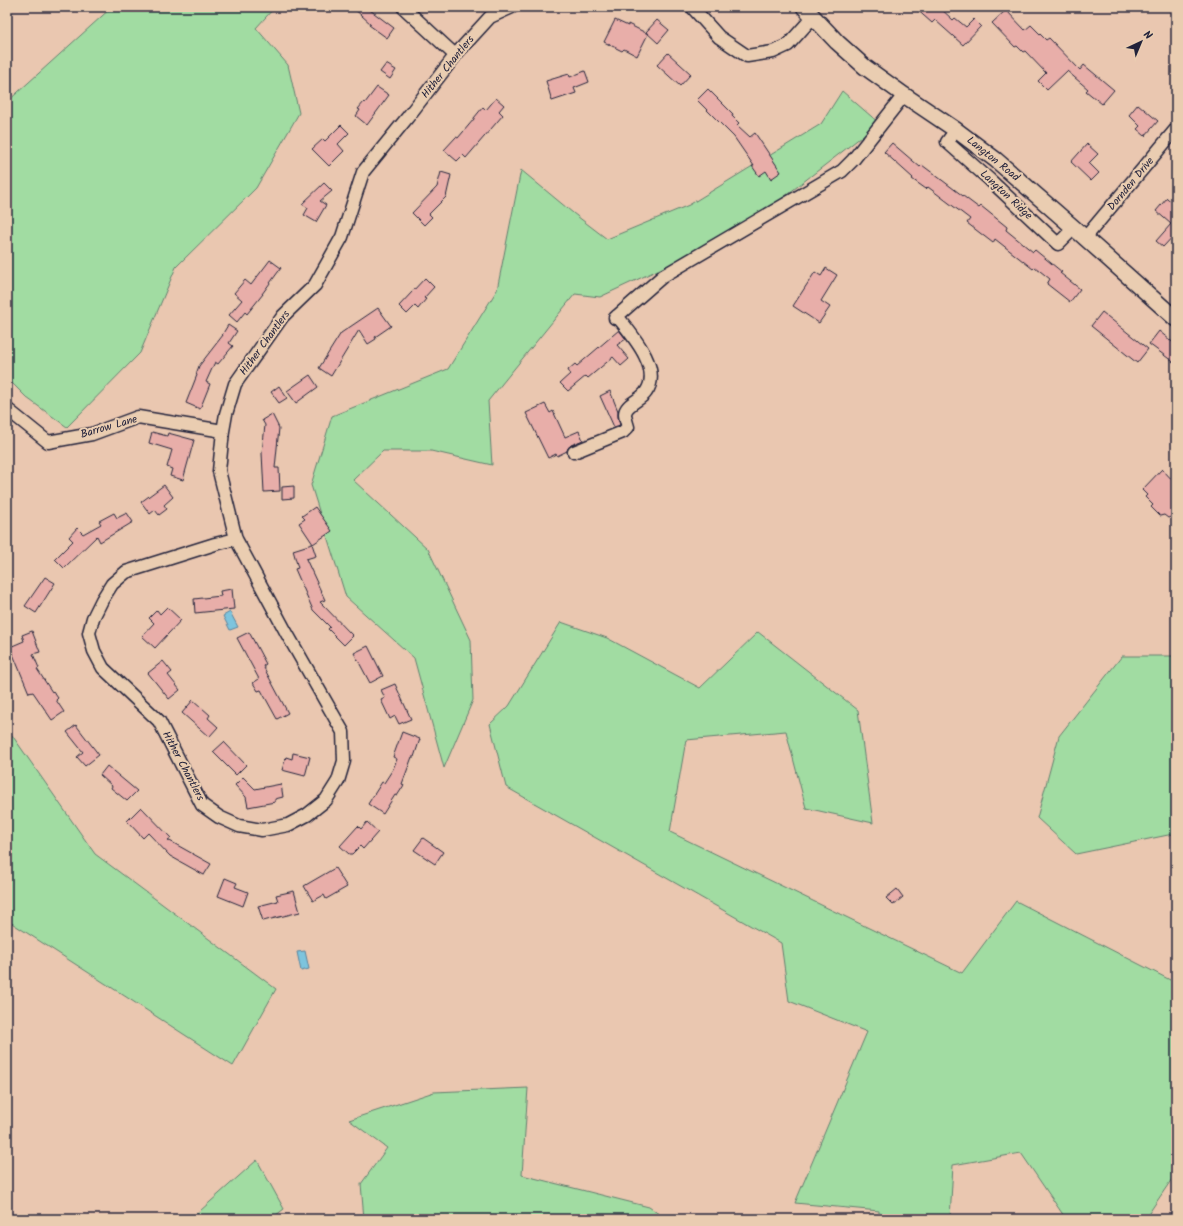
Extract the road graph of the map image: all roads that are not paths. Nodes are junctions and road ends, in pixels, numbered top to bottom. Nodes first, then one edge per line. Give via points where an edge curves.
1 (403, 7) edge
2 (512, 7) edge
3 (692, 7) edge
4 (809, 12) edge
5 (455, 55) junction
6 (904, 96) junction
7 (956, 130) junction
8 (1176, 130) edge
9 (1074, 228) junction
10 (1085, 238) junction
11 (1176, 319) edge
12 (7, 409) edge
13 (223, 431) junction
14 (574, 452) dead end
15 (236, 539) junction

1 - 5 street
2 - 5 street, Hither Chantlers via 490,17
3 - 4 street via 719,36 747,56 773,52 788,45
4 - 6 main road, Langton Road via 865,67
5 - 13 street, Hither Chantlers via 363,172 342,237 315,285 283,316 235,384
6 - 7 main road, Langton Road
6 - 14 street via 842,171 663,276 616,317 645,355 651,381 646,393 627,408 625,414 628,427 623,432
7 - 9 main road, Langton Road via 996,160
7 - 9 street, Langton Ridge via 947,142 1058,244
8 - 10 street, Dornden Drive
9 - 10 main road, Langton Road
10 - 11 main road, Langton Road
12 - 13 street, Barrow Lane via 48,442 92,434 138,417
13 - 15 street, Hither Chantlers via 219,471
15 - 15 street, Hither Chantlers via 343,732 344,761 338,782 326,800 307,815 288,825 262,830 239,826 219,817 202,805 159,721 103,668 94,652 89,633 102,600 112,584 126,572

